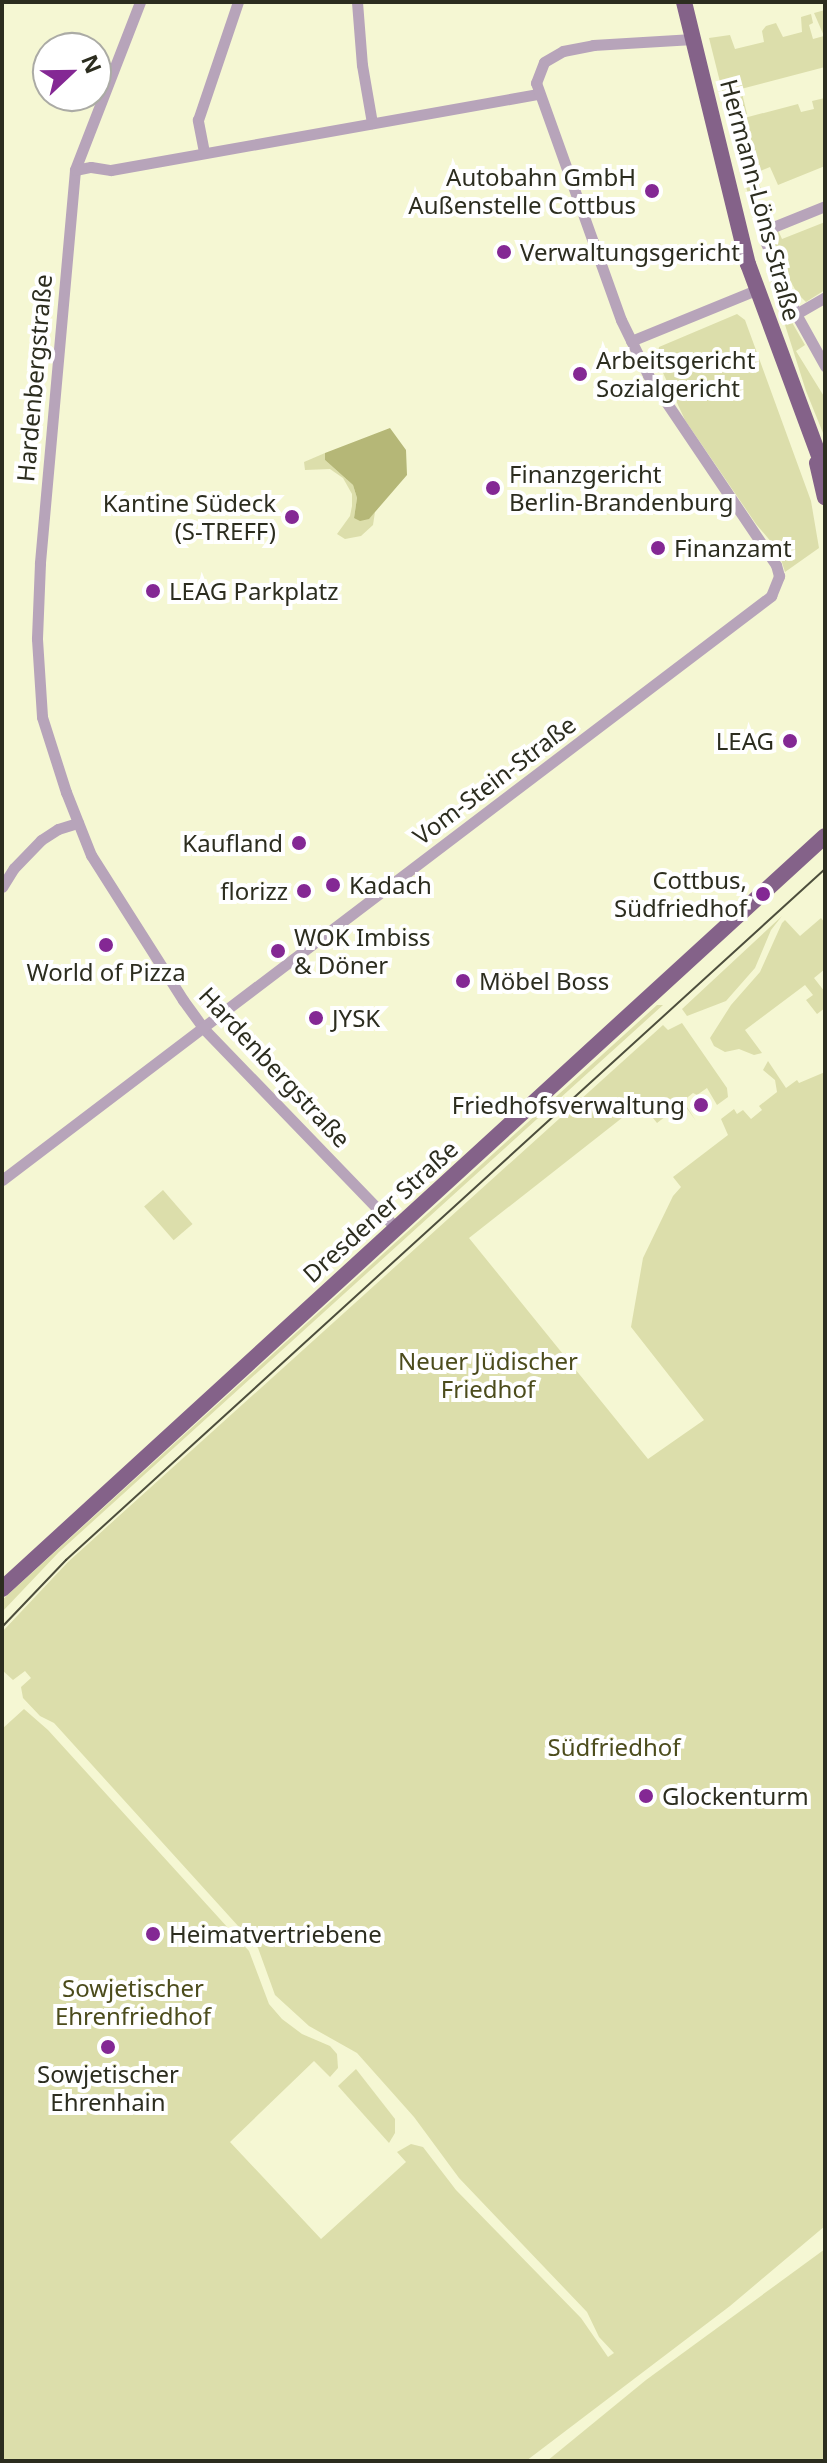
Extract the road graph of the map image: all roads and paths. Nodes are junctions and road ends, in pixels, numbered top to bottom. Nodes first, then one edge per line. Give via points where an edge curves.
1 (140, 2) edge
2 (238, 2) edge
3 (357, 2) edge
4 (684, 2) edge
5 (693, 39) junction
6 (538, 94) junction
7 (372, 123) junction
8 (204, 152) junction
9 (75, 170) junction
10 (825, 206) edge
11 (756, 290) junction
12 (825, 297) edge
13 (796, 314) junction
14 (631, 341) junction
15 (825, 366) edge
16 (815, 453) junction
17 (825, 472) edge
18 (825, 497) edge
19 (76, 817) junction
20 (825, 836) edge
21 (2, 887) edge
22 (204, 1029) junction
23 (2, 1180) edge
24 (395, 1227) junction
25 (2, 1589) edge

1 - 9 street, Hardenbergstraße
2 - 8 street via 198,120
3 - 7 street
4 - 5 main road, Hermann-Löns-Straße
5 - 6 street via 563,51 537,72
5 - 11 main road, Hermann-Löns-Straße
6 - 7 street
6 - 14 street, Vom-Stein-Straße
7 - 8 street
8 - 9 street via 111,170
9 - 19 street, Hardenbergstraße via 37,639 42,717
10 - 13 street, Hermann-Löns-Straße via 768,229 771,261
11 - 14 street
11 - 16 main road, Hermann-Löns-Straße
12 - 13 street
13 - 15 street, Hermann-Löns-Straße
14 - 22 street, Vom-Stein-Straße via 680,426 776,565 779,576 771,596
16 - 17 main road, Hermann-Löns-Straße
16 - 18 main road, Hermann-Löns-Straße
19 - 21 street via 29,852
19 - 22 street, Hardenbergstraße via 91,855
20 - 24 main road, Dresdener Straße
22 - 23 street, Vom-Stein-Straße
22 - 24 street, Hardenbergstraße
24 - 25 main road, Dresdener Straße

